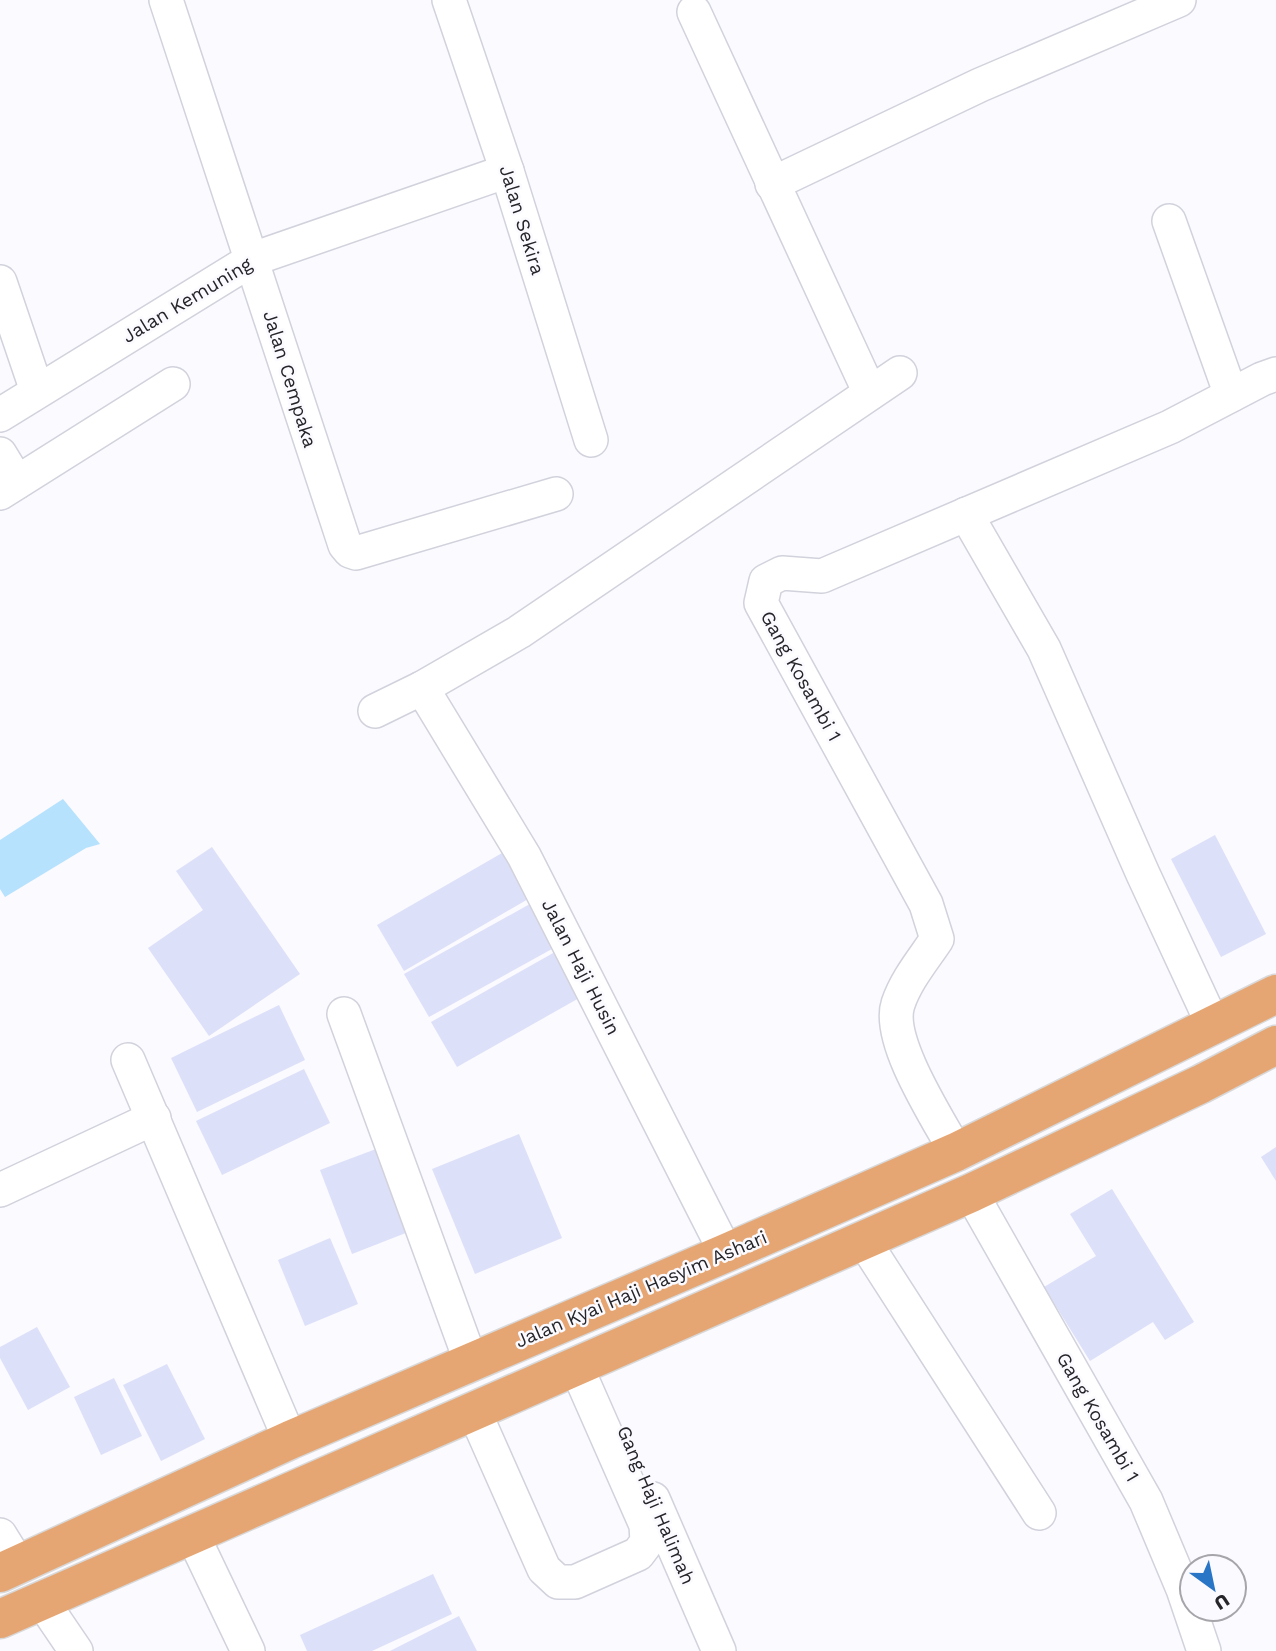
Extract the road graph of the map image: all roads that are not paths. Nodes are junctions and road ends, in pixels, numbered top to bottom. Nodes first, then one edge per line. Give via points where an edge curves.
1 (166, 0) edge
2 (449, 0) edge
3 (1179, 0) edge
4 (694, 12) dead end
5 (507, 171) junction
6 (772, 184) junction
7 (1169, 221) dead end
8 (253, 259) junction
9 (0, 282) edge
10 (900, 373) dead end
11 (1276, 374) edge
12 (173, 384) dead end
13 (37, 391) junction
14 (870, 393) junction
15 (1231, 395) junction
16 (0, 415) edge
17 (590, 440) dead end
18 (6, 476) edge
19 (556, 494) dead end
20 (966, 514) junction
21 (422, 688) junction
22 (375, 712) dead end
23 (1245, 1010) edge
24 (344, 1014) dead end
25 (1274, 1051) edge
26 (128, 1060) dead end
27 (154, 1118) junction
28 (956, 1152) junction
29 (0, 1190) edge
30 (971, 1193) junction
31 (864, 1241) junction
32 (726, 1253) junction
33 (471, 1362) junction
34 (584, 1362) junction
35 (474, 1411) junction
36 (290, 1440) junction
37 (1039, 1513) dead end
38 (192, 1534) junction
39 (6, 1557) edge
40 (42, 1601) junction
41 (0, 1619) edge
42 (76, 1651) edge
43 (248, 1651) edge
44 (719, 1651) edge
45 (1204, 1651) edge

1 - 8 street, Jalan Cempaka
2 - 5 street, Jalan Sekira
3 - 6 street via 980,85
4 - 6 street
5 - 8 street, Jalan Kemuning
5 - 17 street, Jalan Sekira
6 - 14 street
7 - 15 street
8 - 13 street, Jalan Kemuning
8 - 19 street, Jalan Cempaka via 340,537 350,551 356,553
9 - 13 street
10 - 14 street
11 - 15 street, Gang Kosambi 1
12 - 18 street
13 - 16 street, Jalan Kemuning
14 - 21 street via 519,632
15 - 20 street, Gang Kosambi 1 via 1170,427
20 - 23 street via 1044,649 1143,874
20 - 28 street, Gang Kosambi 1 via 822,576 782,573 766,582 761,603 926,904 937,939 908,983 897,1006 896,1024 906,1059
21 - 22 street
21 - 32 street, Jalan Haji Husin via 524,856
23 - 25 street
23 - 28 main road, Jalan Kyai Haji Hasyim Ashari
24 - 33 street
25 - 30 main road
26 - 27 street
27 - 29 street
27 - 36 street
28 - 32 main road, Jalan Kyai Haji Hasyim Ashari
30 - 31 main road
30 - 45 street, Gang Kosambi 1 via 1146,1502
31 - 34 main road
31 - 37 street
32 - 33 main road, Jalan Kyai Haji Hasyim Ashari
33 - 36 main road, Jalan Kyai Haji Hasyim Ashari
34 - 35 main road
34 - 35 street via 646,1525 647,1542 638,1554 575,1582 558,1582 544,1569
34 - 44 street, Gang Haji Halimah
35 - 38 main road
36 - 39 main road, Jalan Kyai Haji Hasyim Ashari
38 - 40 main road
38 - 43 street
40 - 41 main road
40 - 42 street

